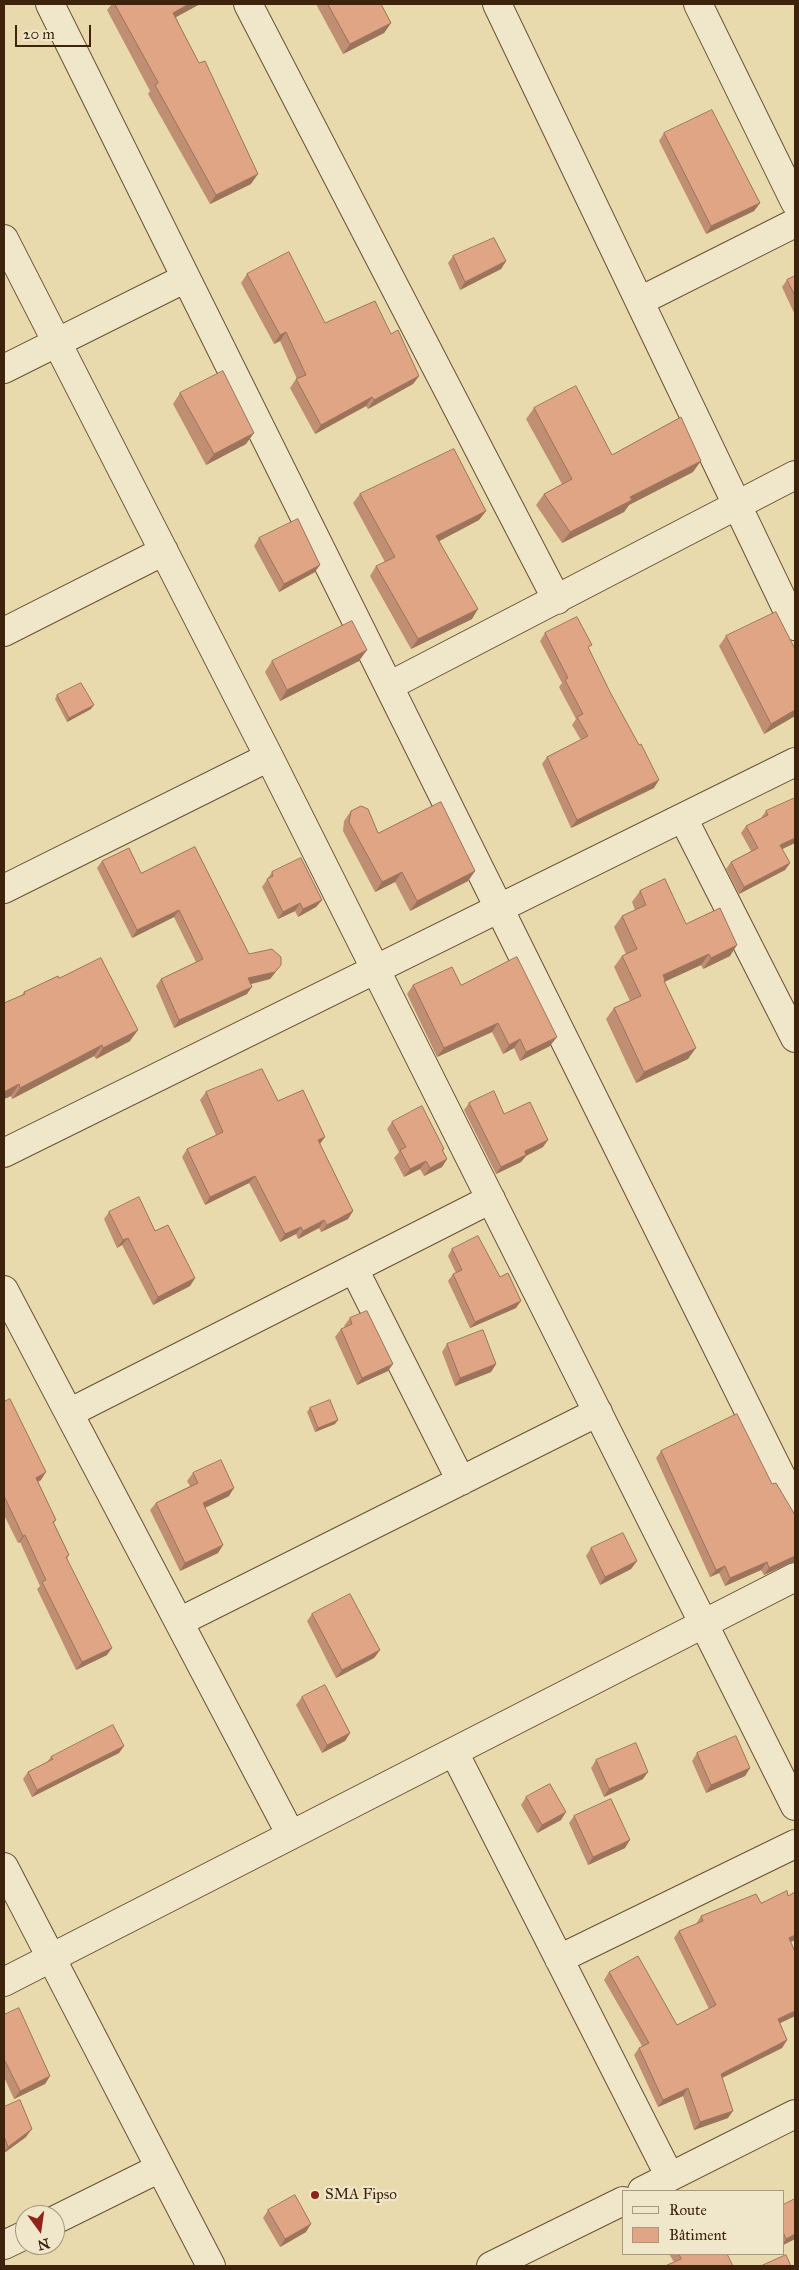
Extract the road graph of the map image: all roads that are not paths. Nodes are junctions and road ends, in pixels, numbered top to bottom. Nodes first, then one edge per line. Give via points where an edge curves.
1 (50, 4) edge
2 (248, 4) edge
3 (497, 4) edge
4 (698, 4) edge
5 (795, 202) edge
6 (795, 223) edge
7 (4, 239) edge
8 (186, 278) junction
9 (640, 301) junction
10 (57, 343) junction
11 (4, 370) edge
12 (795, 475) edge
13 (737, 504) junction
14 (164, 551) junction
15 (557, 600) junction
16 (795, 626) edge
17 (4, 632) edge
18 (389, 686) junction
19 (269, 757) junction
20 (795, 762) edge
21 (682, 818) junction
22 (4, 889) edge
23 (499, 908) junction
24 (376, 969) junction
25 (795, 1038) edge
26 (4, 1153) edge
27 (491, 1199) junction
28 (354, 1269) junction
29 (4, 1290) edge
30 (598, 1412) junction
31 (69, 1413) junction
32 (461, 1481) junction
33 (795, 1504) edge
34 (795, 1577) edge
35 (178, 1622) junction
36 (704, 1624) junction
37 (454, 1752) junction
38 (795, 1806) edge
39 (291, 1835) junction
40 (795, 1844) edge
41 (4, 1867) edge
42 (51, 1958) junction
43 (559, 1960) junction
44 (4, 1982) edge
45 (795, 2114) edge
46 (160, 2168) junction
47 (670, 2177) junction
48 (644, 2190) edge
49 (622, 2202) edge
50 (65, 2215) edge
51 (498, 2265) edge
52 (211, 2266) edge

1 - 8 street
2 - 15 street
3 - 9 street
4 - 5 street
6 - 9 street
7 - 10 street
8 - 10 street
8 - 18 street
9 - 13 street
10 - 11 street
10 - 14 street
12 - 13 street
13 - 15 street
13 - 16 street
14 - 17 street
14 - 19 street
15 - 18 street
18 - 23 street
19 - 22 street
19 - 24 street
20 - 21 street
21 - 23 street
21 - 25 street
23 - 24 street
23 - 33 street
24 - 26 street
24 - 27 street
27 - 28 street
27 - 30 street
28 - 31 street
28 - 32 street
29 - 31 street
30 - 32 street
30 - 36 street
31 - 35 street
32 - 35 street
34 - 36 street
35 - 39 street
36 - 37 street
36 - 38 street
37 - 39 street
37 - 43 street
39 - 42 street
40 - 43 street
41 - 42 street
42 - 44 street
42 - 46 street
43 - 47 street
45 - 47 street
46 - 50 street
46 - 52 street
47 - 48 street
49 - 51 street

